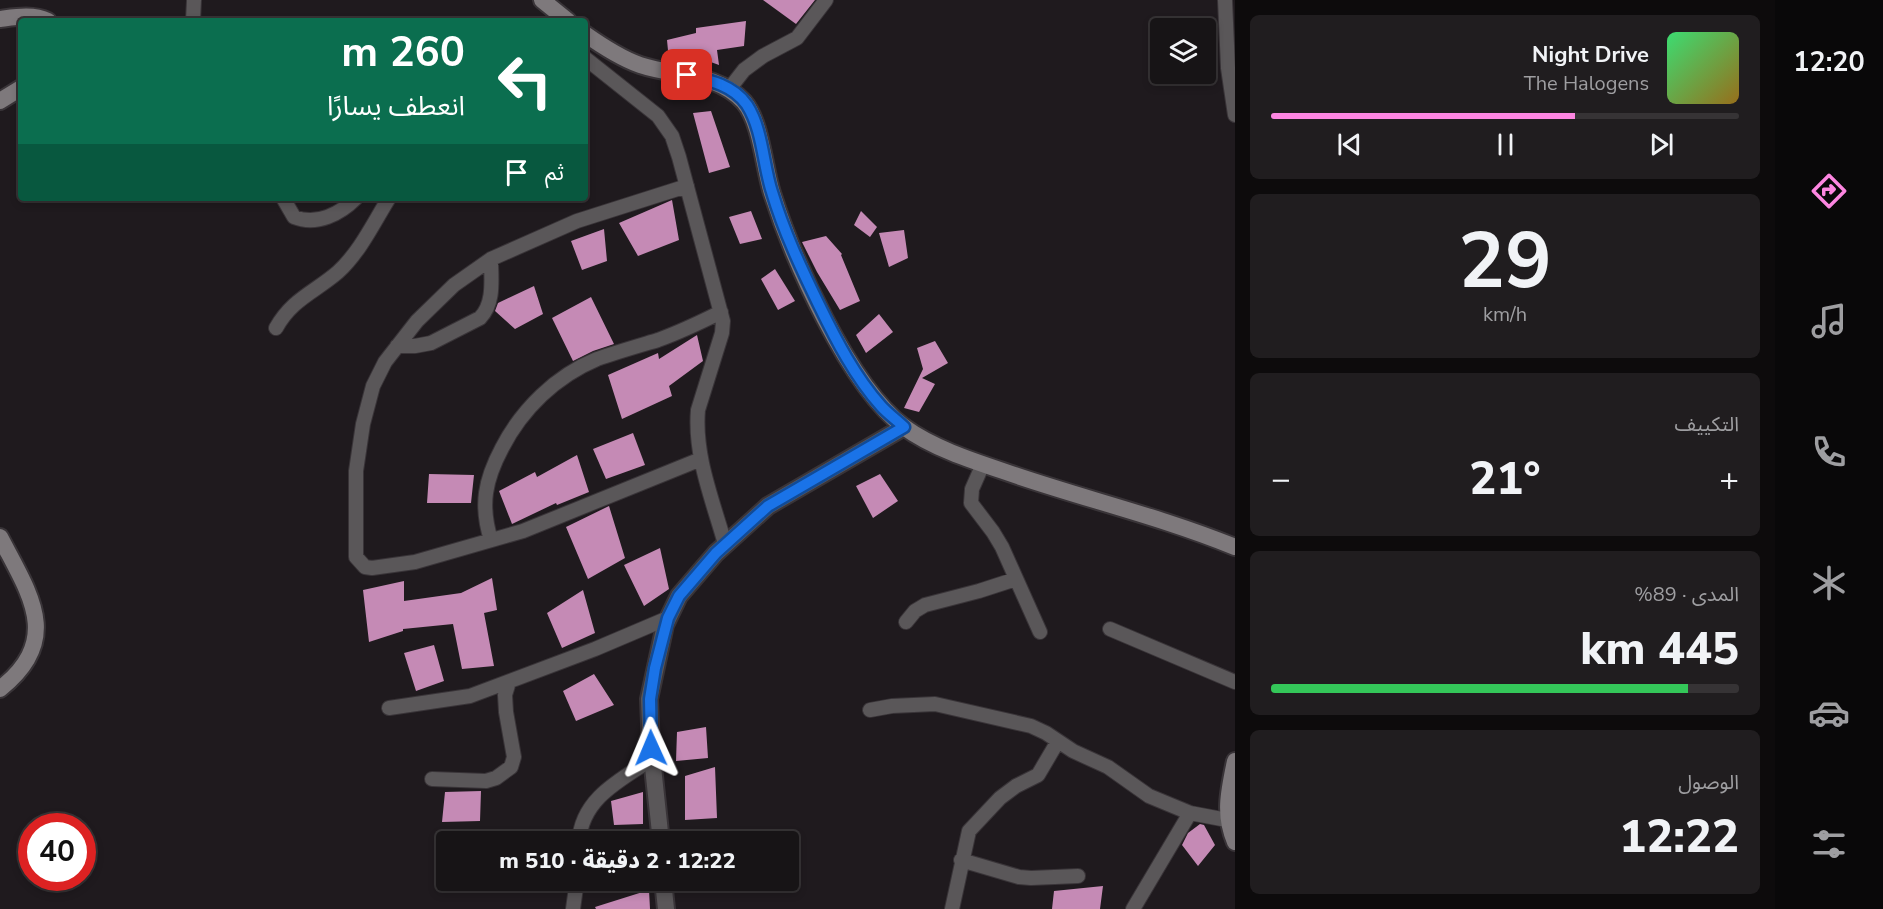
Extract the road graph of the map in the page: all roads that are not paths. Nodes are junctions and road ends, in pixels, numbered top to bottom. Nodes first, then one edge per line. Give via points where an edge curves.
1 (194, 0) edge
2 (826, 0) edge
3 (1225, 0) edge
4 (551, 8) edge
5 (40, 18) edge
6 (193, 18) edge
7 (564, 18) edge
8 (0, 20) edge
9 (588, 36) edge
10 (588, 59) edge
11 (729, 88) junction
12 (18, 90) edge
13 (0, 101) edge
14 (1235, 115) edge
15 (687, 186) junction
16 (285, 201) edge
17 (352, 201) edge
18 (387, 201) edge
19 (491, 259) junction
20 (722, 312) junction
21 (276, 328) dead end
22 (397, 346) junction
23 (904, 427) junction
24 (700, 459) junction
25 (983, 464) junction
26 (0, 537) edge
27 (491, 540) junction
28 (725, 544) junction
29 (1235, 547) edge
30 (1016, 579) junction
31 (668, 618) junction
32 (906, 622) dead end
33 (1110, 629) dead end
34 (1040, 632) dead end
35 (509, 682) junction
36 (1235, 682) edge
37 (0, 688) edge
38 (389, 708) dead end
39 (870, 710) dead end
40 (1058, 741) junction
41 (652, 759) junction
42 (1235, 761) edge
43 (432, 779) dead end
44 (1232, 789) edge
45 (1190, 813) junction
46 (1227, 820) junction
47 (580, 831) edge
48 (660, 831) edge
49 (1235, 842) edge
50 (961, 860) junction
51 (1078, 876) dead end
52 (575, 891) edge
53 (664, 891) edge
54 (573, 909) edge
55 (666, 909) edge
56 (952, 909) edge
57 (1132, 909) edge

1 - 6 street
2 - 11 street via 797,38 763,56
3 - 14 street
4 - 7 main road
5 - 8 main road
9 - 11 main road via 641,65
10 - 15 street via 666,124
11 - 23 main road via 747,105 779,215 835,338 881,406
12 - 13 main road
15 - 19 street via 576,221
15 - 20 street
16 - 17 street via 294,217 313,221 337,214
18 - 21 street via 339,271 299,299 284,313
19 - 22 street via 454,285
19 - 22 street via 489,304 480,318 431,343
20 - 24 street via 722,333 698,410
20 - 27 street via 660,339 596,360 555,383 526,410 507,436 487,486 484,517
22 - 27 street via 373,386 363,424 356,471 356,557 365,567 372,568 415,562
23 - 25 main road
23 - 28 street via 768,506
24 - 27 street via 523,531
24 - 28 street
25 - 29 main road via 1148,515
25 - 30 street via 972,489 971,503 993,532
26 - 37 main road via 31,599 37,628 27,662
28 - 31 street via 679,596
30 - 32 street via 925,605
30 - 34 street
31 - 35 street
31 - 41 street via 650,699
33 - 36 street
35 - 38 street via 470,696
35 - 43 street via 506,712 514,757 511,767 486,781
39 - 40 street via 946,706 1030,726
40 - 45 street via 1119,774 1149,796
40 - 50 street via 1038,775 1008,791 973,825
41 - 47 street via 598,797 588,809
41 - 48 street
42 - 44 main road
44 - 46 main road
45 - 46 street
45 - 57 street
46 - 49 main road
50 - 51 street via 1018,877
50 - 56 street
52 - 54 street
53 - 55 street

